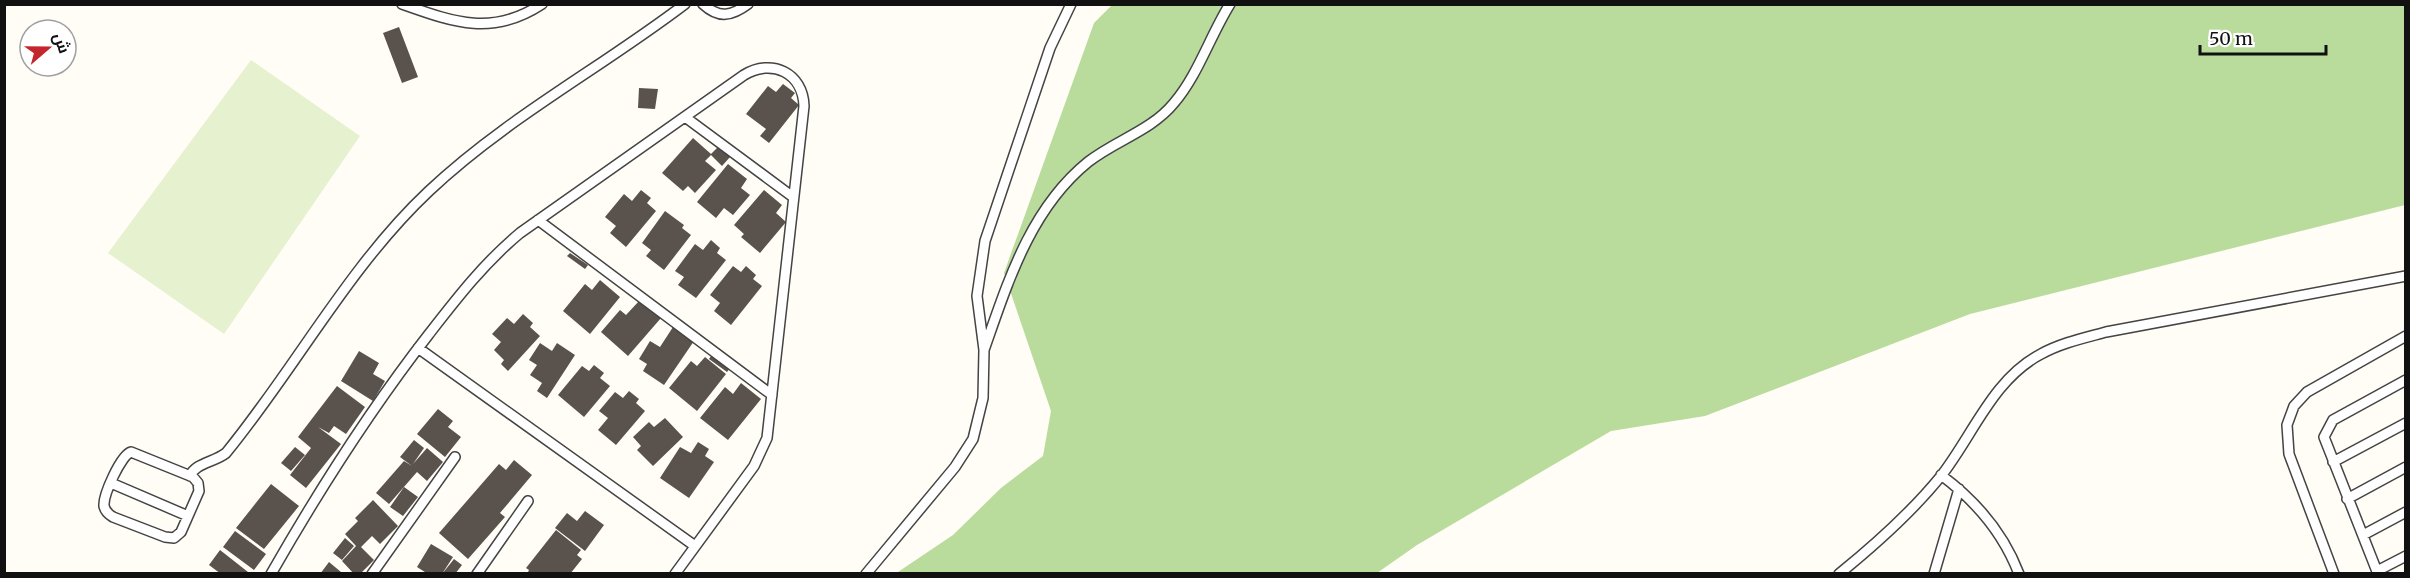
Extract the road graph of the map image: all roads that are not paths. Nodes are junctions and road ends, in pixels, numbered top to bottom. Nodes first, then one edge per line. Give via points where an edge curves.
1 (402, 4) edge
2 (543, 4) edge
3 (685, 4) edge
4 (703, 4) edge
5 (748, 4) edge
6 (1071, 4) edge
7 (1230, 4) edge
8 (686, 117) junction
9 (793, 197) junction
10 (538, 220) junction
11 (2406, 276) edge
12 (2406, 336) edge
13 (418, 348) junction
14 (984, 350) junction
15 (2406, 380) edge
16 (772, 395) junction
17 (2406, 423) edge
18 (455, 457) dead end
19 (2333, 462) junction
20 (2406, 467) edge
21 (190, 476) junction
22 (1941, 476) junction
23 (111, 483) junction
24 (1959, 489) junction
25 (2347, 499) junction
26 (528, 501) dead end
27 (2406, 512) edge
28 (188, 516) junction
29 (2362, 536) junction
30 (695, 546) junction
31 (2406, 556) edge
32 (2378, 572) edge
33 (271, 573) edge
34 (372, 573) edge
35 (477, 573) edge
36 (675, 573) edge
37 (866, 573) edge
38 (1839, 573) edge
39 (1934, 573) edge
40 (2019, 573) edge
41 (2334, 573) edge

1 - 2 lane via 450,21 476,25 516,18
3 - 21 lane via 485,144 428,192 377,248 230,448 217,460 196,467
4 - 5 lane via 724,15
6 - 14 lane via 1050,48 984,241 977,296
7 - 14 lane via 1174,104 1154,122 1089,162 1048,204 1027,240
8 - 9 lane
8 - 9 lane via 752,70 769,67 792,76 801,89 804,106
8 - 10 lane
9 - 16 lane
10 - 13 lane via 475,275
10 - 16 lane
11 - 22 lane via 2124,328 2053,348 2025,363 2003,384
12 - 41 lane via 2307,392 2294,406 2287,425 2289,454
13 - 30 lane
13 - 33 lane via 339,461
14 - 37 lane via 983,398 973,438 954,467
15 - 19 lane via 2328,425 2324,437
16 - 30 lane via 767,438 759,457
17 - 19 lane
18 - 34 lane
19 - 25 lane
20 - 25 lane
21 - 23 lane via 131,452 123,456
21 - 28 lane via 199,487
22 - 24 lane
22 - 38 lane via 1894,527
23 - 28 lane
23 - 28 lane via 104,507 112,517 170,538 181,532
24 - 39 lane
24 - 40 lane via 1990,521
25 - 29 lane
26 - 35 lane
27 - 29 lane
29 - 32 lane
30 - 36 lane
31 - 32 lane

